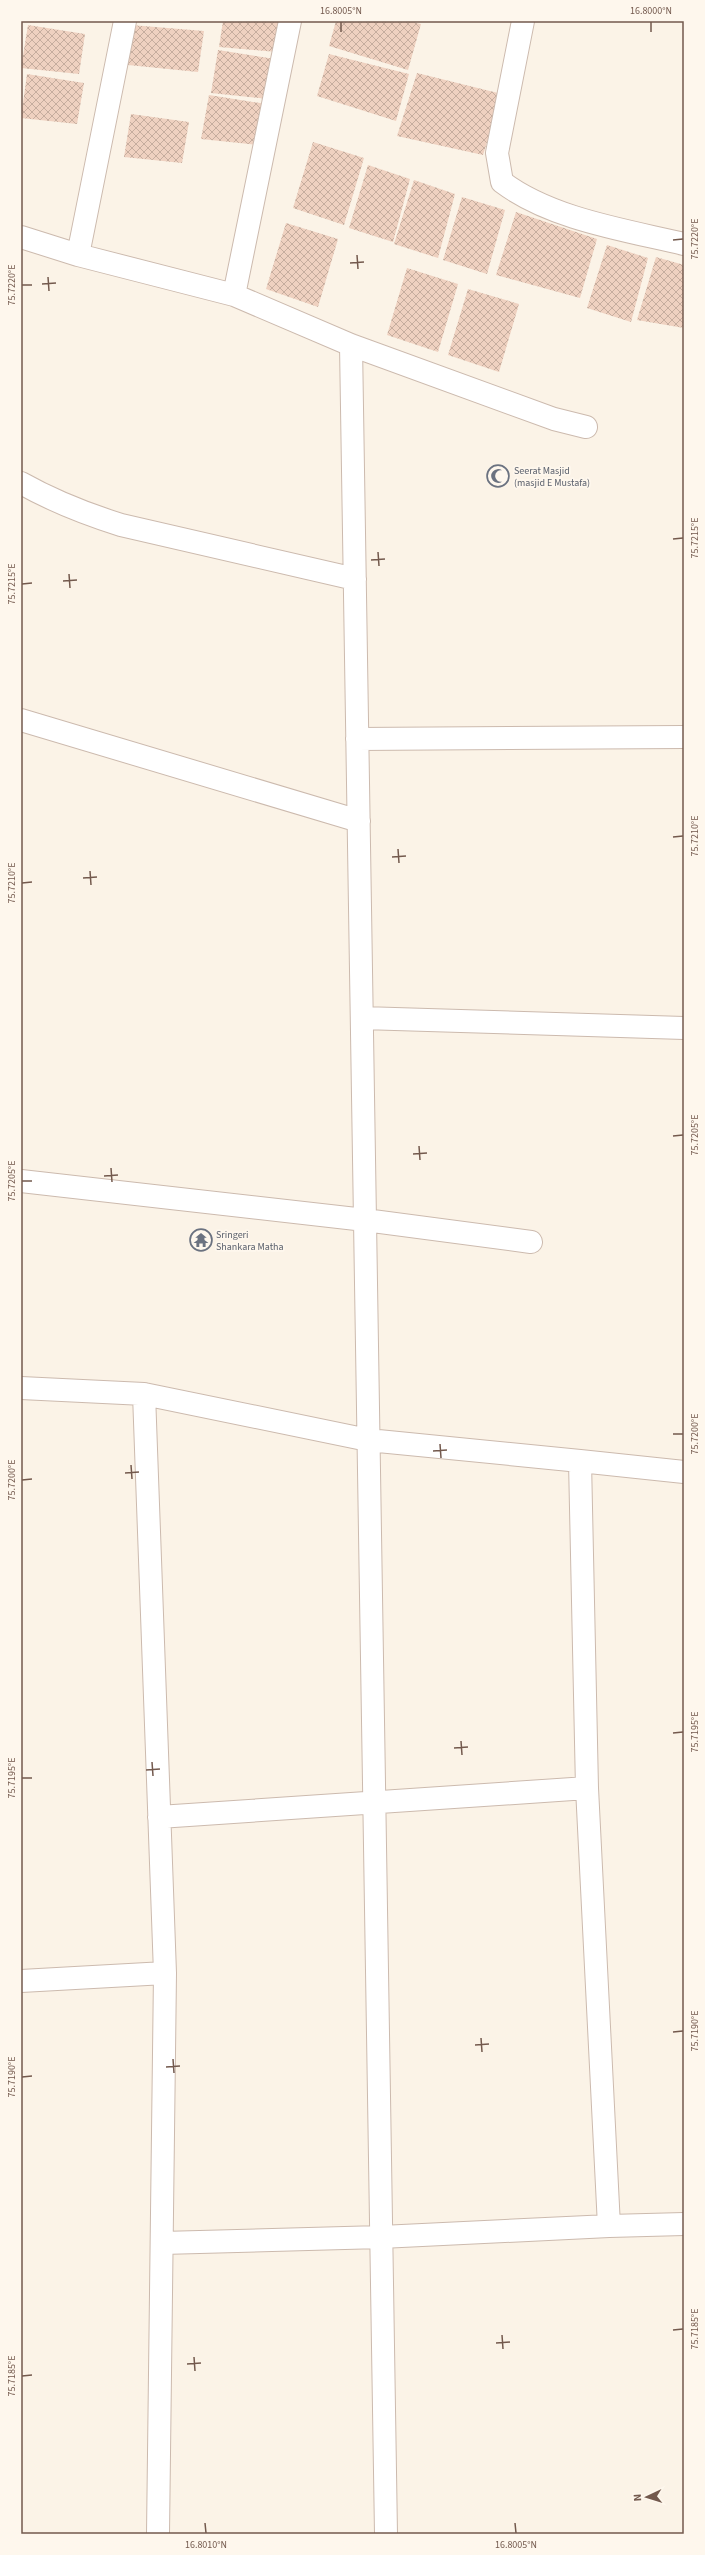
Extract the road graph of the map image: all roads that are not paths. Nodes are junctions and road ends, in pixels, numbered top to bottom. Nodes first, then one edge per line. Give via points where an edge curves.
1 (125, 21) edge
2 (290, 21) edge
3 (523, 21) edge
4 (21, 237) edge
5 (684, 244) edge
6 (78, 255) junction
7 (234, 295) junction
8 (351, 345) junction
9 (586, 427) dead end
10 (21, 483) edge
11 (355, 579) junction
12 (21, 720) edge
13 (684, 737) edge
14 (357, 739) junction
15 (359, 821) junction
16 (362, 1018) junction
17 (684, 1028) edge
18 (21, 1181) edge
19 (365, 1220) junction
20 (531, 1242) dead end
21 (21, 1388) edge
22 (144, 1394) junction
23 (368, 1440) junction
24 (580, 1461) junction
25 (684, 1472) edge
26 (587, 1788) junction
27 (374, 1802) junction
28 (159, 1817) junction
29 (165, 1973) junction
30 (21, 1981) edge
31 (684, 2224) edge
32 (609, 2226) junction
33 (381, 2237) junction
34 (162, 2243) junction
35 (158, 2534) edge
36 (386, 2534) edge

1 - 6 street
2 - 7 street
3 - 5 street via 497,153 502,182 519,195 588,221
4 - 6 street
6 - 7 street
7 - 8 street
8 - 9 street via 554,419
8 - 11 street
10 - 11 street via 88,515 122,525
11 - 14 street
12 - 15 street
13 - 14 street
14 - 15 street
15 - 16 street
16 - 17 street
16 - 19 street
18 - 19 street
19 - 20 street
19 - 23 street
21 - 22 street
22 - 23 street
22 - 28 street
23 - 24 street
23 - 27 street
24 - 25 street
24 - 26 street
26 - 27 street
26 - 32 street
27 - 28 street
27 - 33 street
28 - 29 street
29 - 30 street
29 - 34 street
31 - 32 street
32 - 33 street
33 - 34 street
33 - 36 street
34 - 35 street

